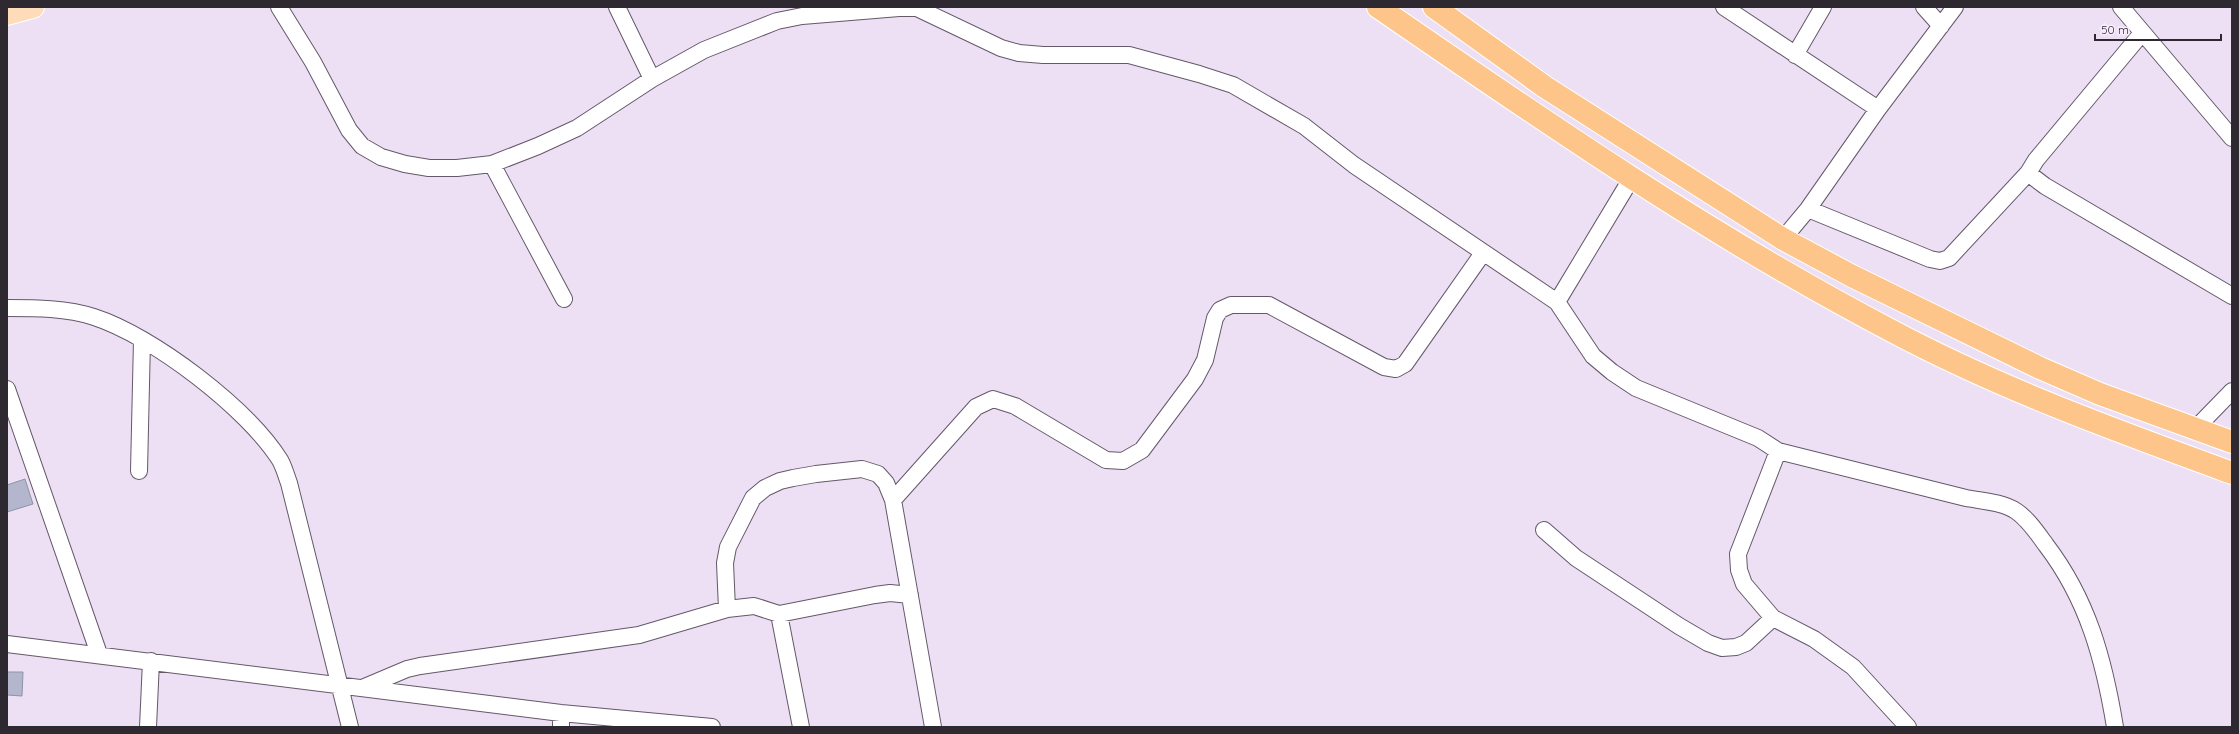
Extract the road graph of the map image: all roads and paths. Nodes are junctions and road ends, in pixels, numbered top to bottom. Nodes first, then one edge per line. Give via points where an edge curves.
1 (33, 7) edge
2 (279, 7) edge
3 (617, 7) edge
4 (1378, 7) edge
5 (1434, 7) edge
6 (1724, 7) edge
7 (1824, 7) edge
8 (1924, 7) edge
9 (1955, 7) edge
10 (2121, 7) edge
11 (7, 14) edge
12 (1941, 26) junction
13 (2142, 33) junction
14 (1795, 55) junction
15 (652, 79) junction
16 (1878, 109) junction
17 (2231, 135) edge
18 (492, 164) junction
19 (2028, 173) junction
20 (1631, 179) junction
21 (1808, 210) junction
22 (1783, 239) junction
23 (1483, 253) junction
24 (2232, 296) edge
25 (564, 299) dead end
26 (1557, 302) junction
27 (7, 308) edge
28 (142, 340) junction
29 (7, 389) edge
30 (2232, 391) edge
31 (2194, 429) junction
32 (2232, 442) edge
33 (1778, 451) junction
34 (139, 471) dead end
35 (2232, 473) edge
36 (893, 500) junction
37 (1544, 530) dead end
38 (910, 595) junction
39 (727, 610) junction
40 (779, 614) junction
41 (1773, 618) junction
42 (7, 644) edge
43 (99, 654) junction
44 (151, 661) junction
45 (339, 686) junction
46 (360, 689) junction
47 (561, 720) edge
48 (148, 727) edge
49 (350, 727) edge
50 (712, 727) edge
51 (801, 727) edge
52 (933, 727) edge
53 (1908, 727) edge
54 (2115, 727) edge

1 - 11 main road
2 - 18 street via 313,62 349,130 362,146 381,157 429,168
3 - 15 street
4 - 20 highway
5 - 22 highway via 1545,87
6 - 14 street
7 - 14 street
8 - 12 street
9 - 12 street
10 - 13 street
12 - 16 street
13 - 17 street
13 - 19 street via 2036,160
14 - 16 street
15 - 18 street via 577,128
15 - 23 street via 704,50 776,21 802,16 917,8 1001,48 1019,53 1129,55 1233,85 1304,126 1354,165
16 - 21 street
18 - 25 street
19 - 21 street via 1961,248 1949,258 1940,261
19 - 24 street via 2045,186
20 - 26 street
20 - 35 highway via 1796,278 1893,332 1952,361 2100,425
21 - 22 street
22 - 31 highway via 1852,276 2040,368 2100,394
23 - 26 street
23 - 36 street via 1405,364 1396,368 1384,367 1373,362 1269,306 1231,305 1220,310 1215,318 1205,360 1195,379 1142,450 1123,461 1106,460 1015,406 993,399 976,406
26 - 33 street via 1593,356 1612,372 1636,388 1758,438
27 - 28 street via 50,310 94,317
28 - 34 street
28 - 45 street via 219,394 247,420 280,461 301,526
29 - 43 street
30 - 31 street
31 - 32 highway
33 - 41 street via 1738,554 1739,570 1744,584
33 - 54 street via 1997,504 2016,511 2035,530 2058,561 2082,603 2100,651
36 - 38 street
36 - 39 street via 886,483 878,474 862,470 793,478 765,488 753,498 728,547 725,563
37 - 41 street via 1576,558 1708,643 1722,648 1736,647 1746,643
38 - 40 street via 875,595
38 - 52 street
39 - 40 street via 754,606
39 - 46 street via 639,635 420,666
40 - 51 street
41 - 53 street via 1814,639 1853,667
42 - 43 street
43 - 44 street
44 - 45 street
44 - 48 street
45 - 46 street
45 - 49 street
46 - 47 street
47 - 50 street

